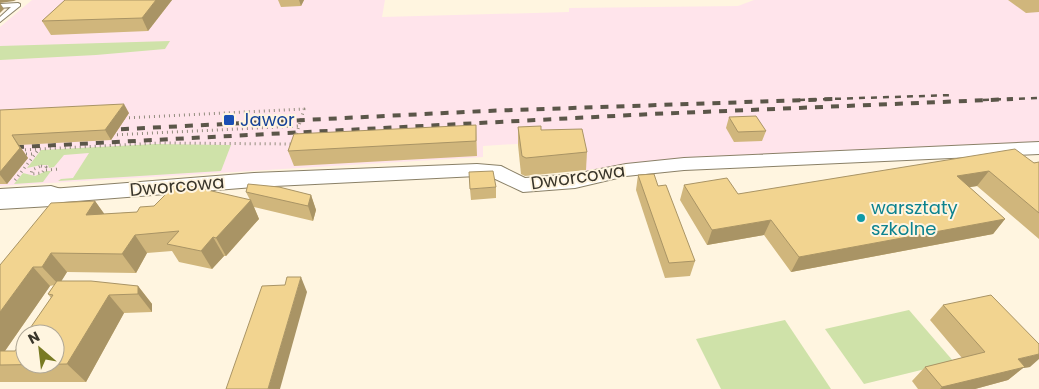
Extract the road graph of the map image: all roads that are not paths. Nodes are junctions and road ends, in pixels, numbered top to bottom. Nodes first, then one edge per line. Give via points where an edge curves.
1 (0, 6) edge
2 (0, 20) edge
3 (1039, 148) edge
4 (48, 183) joint
5 (6, 191) edge

1 - 2 lane via 18,5
3 - 4 street, Dworcowa via 684,164 626,170 575,181 523,185 494,172 477,170 254,180
4 - 5 street, Dworcowa

